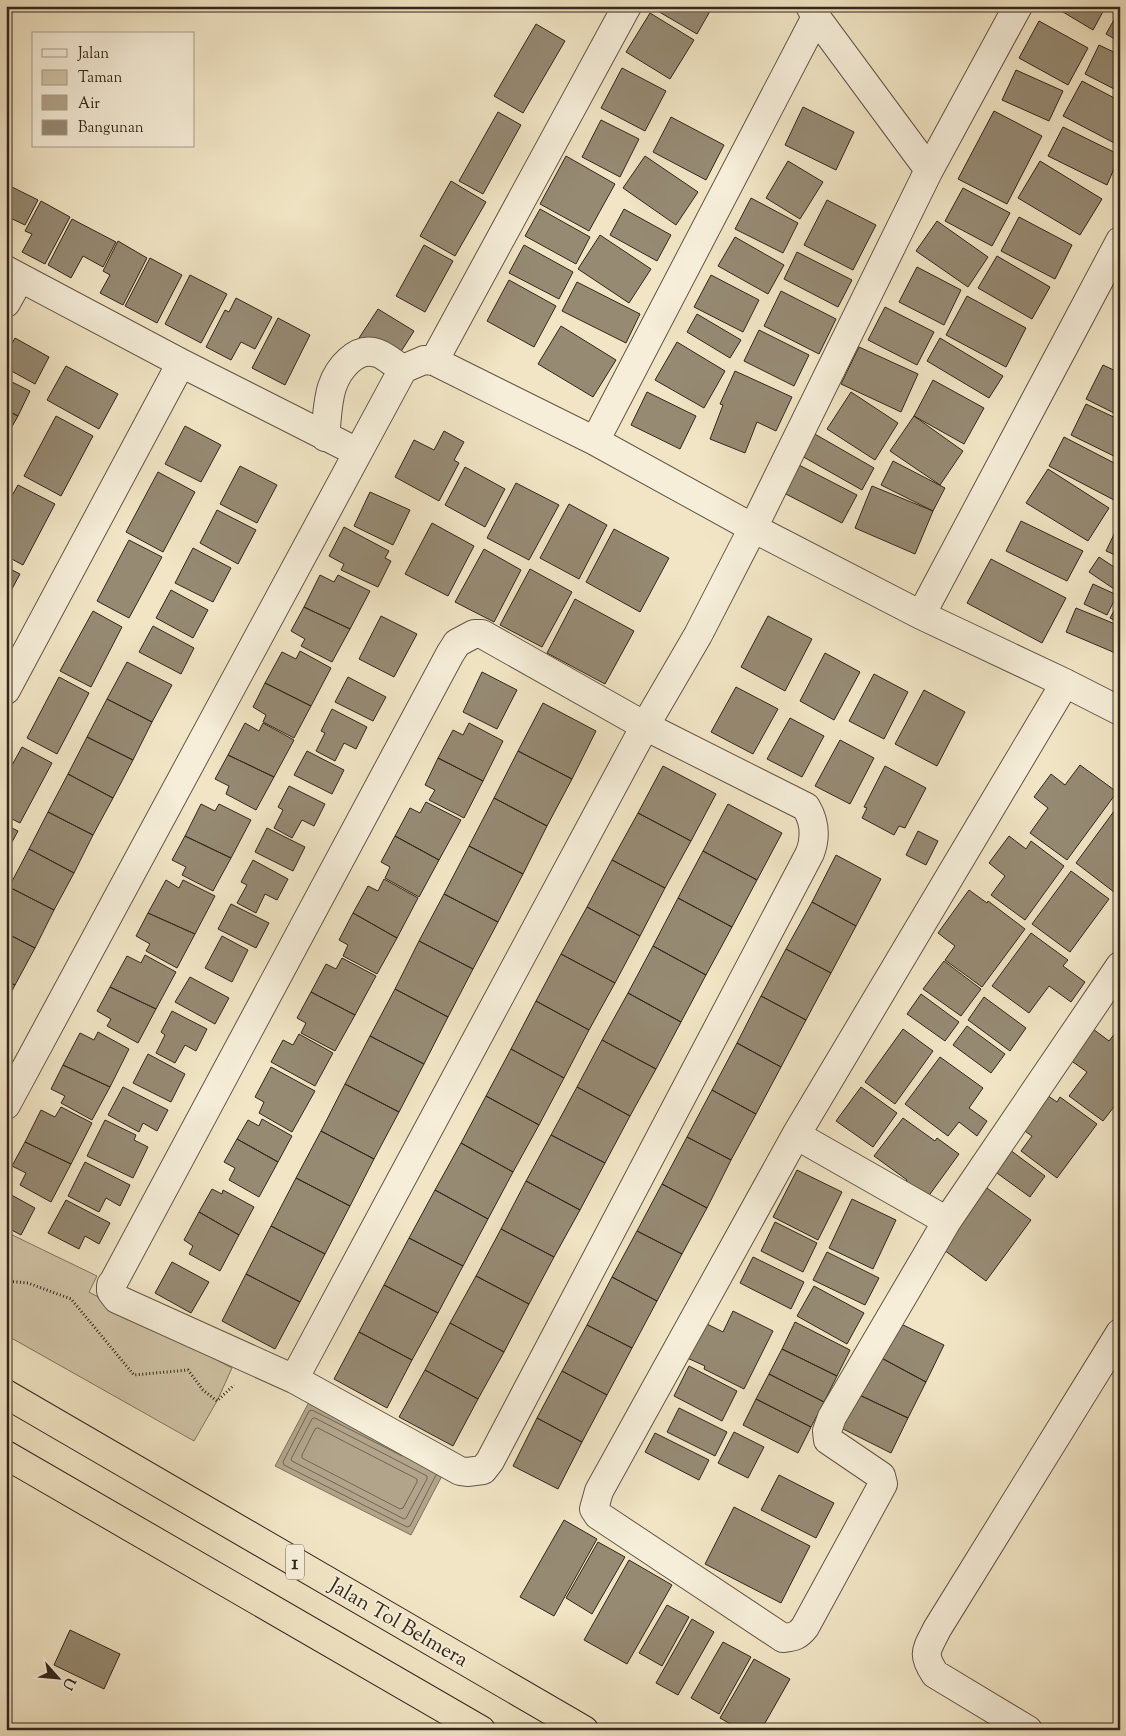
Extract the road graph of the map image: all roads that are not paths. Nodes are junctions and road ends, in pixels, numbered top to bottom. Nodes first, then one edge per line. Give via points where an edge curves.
1 (628, 6) edge
2 (1018, 6) edge
3 (813, 12) edge
4 (929, 170) junction
5 (1120, 240) edge
6 (13, 274) edge
7 (6, 302) edge
8 (434, 361) junction
9 (181, 363) junction
10 (403, 370) junction
11 (325, 437) junction
12 (595, 441) junction
13 (357, 452) junction
14 (753, 528) junction
15 (921, 615) junction
16 (1065, 683) junction
17 (6, 690) edge
18 (1120, 711) edge
19 (645, 726) junction
20 (1120, 966) edge
21 (6, 1105) edge
22 (796, 1135) junction
23 (947, 1221) junction
24 (1120, 1333) edge
25 (294, 1379) junction
26 (6, 1394) edge
27 (6, 1455) edge
28 (481, 1730) edge
29 (584, 1730) edge
30 (1028, 1730) edge

1 - 8 street
2 - 4 street
3 - 4 street
3 - 12 street
4 - 14 street
5 - 15 street
6 - 7 street
6 - 9 street
8 - 10 street via 424,360
8 - 12 street
9 - 11 street
9 - 17 street
10 - 11 street via 377,353 363,352 350,359 332,388
10 - 13 street
11 - 13 street
12 - 14 street
13 - 21 street
14 - 15 street
14 - 19 street via 698,635
15 - 16 street
16 - 18 street
16 - 22 street
19 - 25 street
19 - 25 street via 806,807 814,826 814,842 490,1461 483,1470 460,1471
19 - 25 street via 482,634 466,637 450,654 111,1285 113,1295 118,1299
20 - 23 street
22 - 23 street
22 - 23 street via 598,1491 594,1509 783,1638 799,1635 805,1627 883,1484 881,1476 828,1440 826,1431
24 - 30 street via 936,1629 926,1651 926,1661 935,1674
26 - 29 highway, Jalan Tol Belmera / 1
27 - 28 highway

